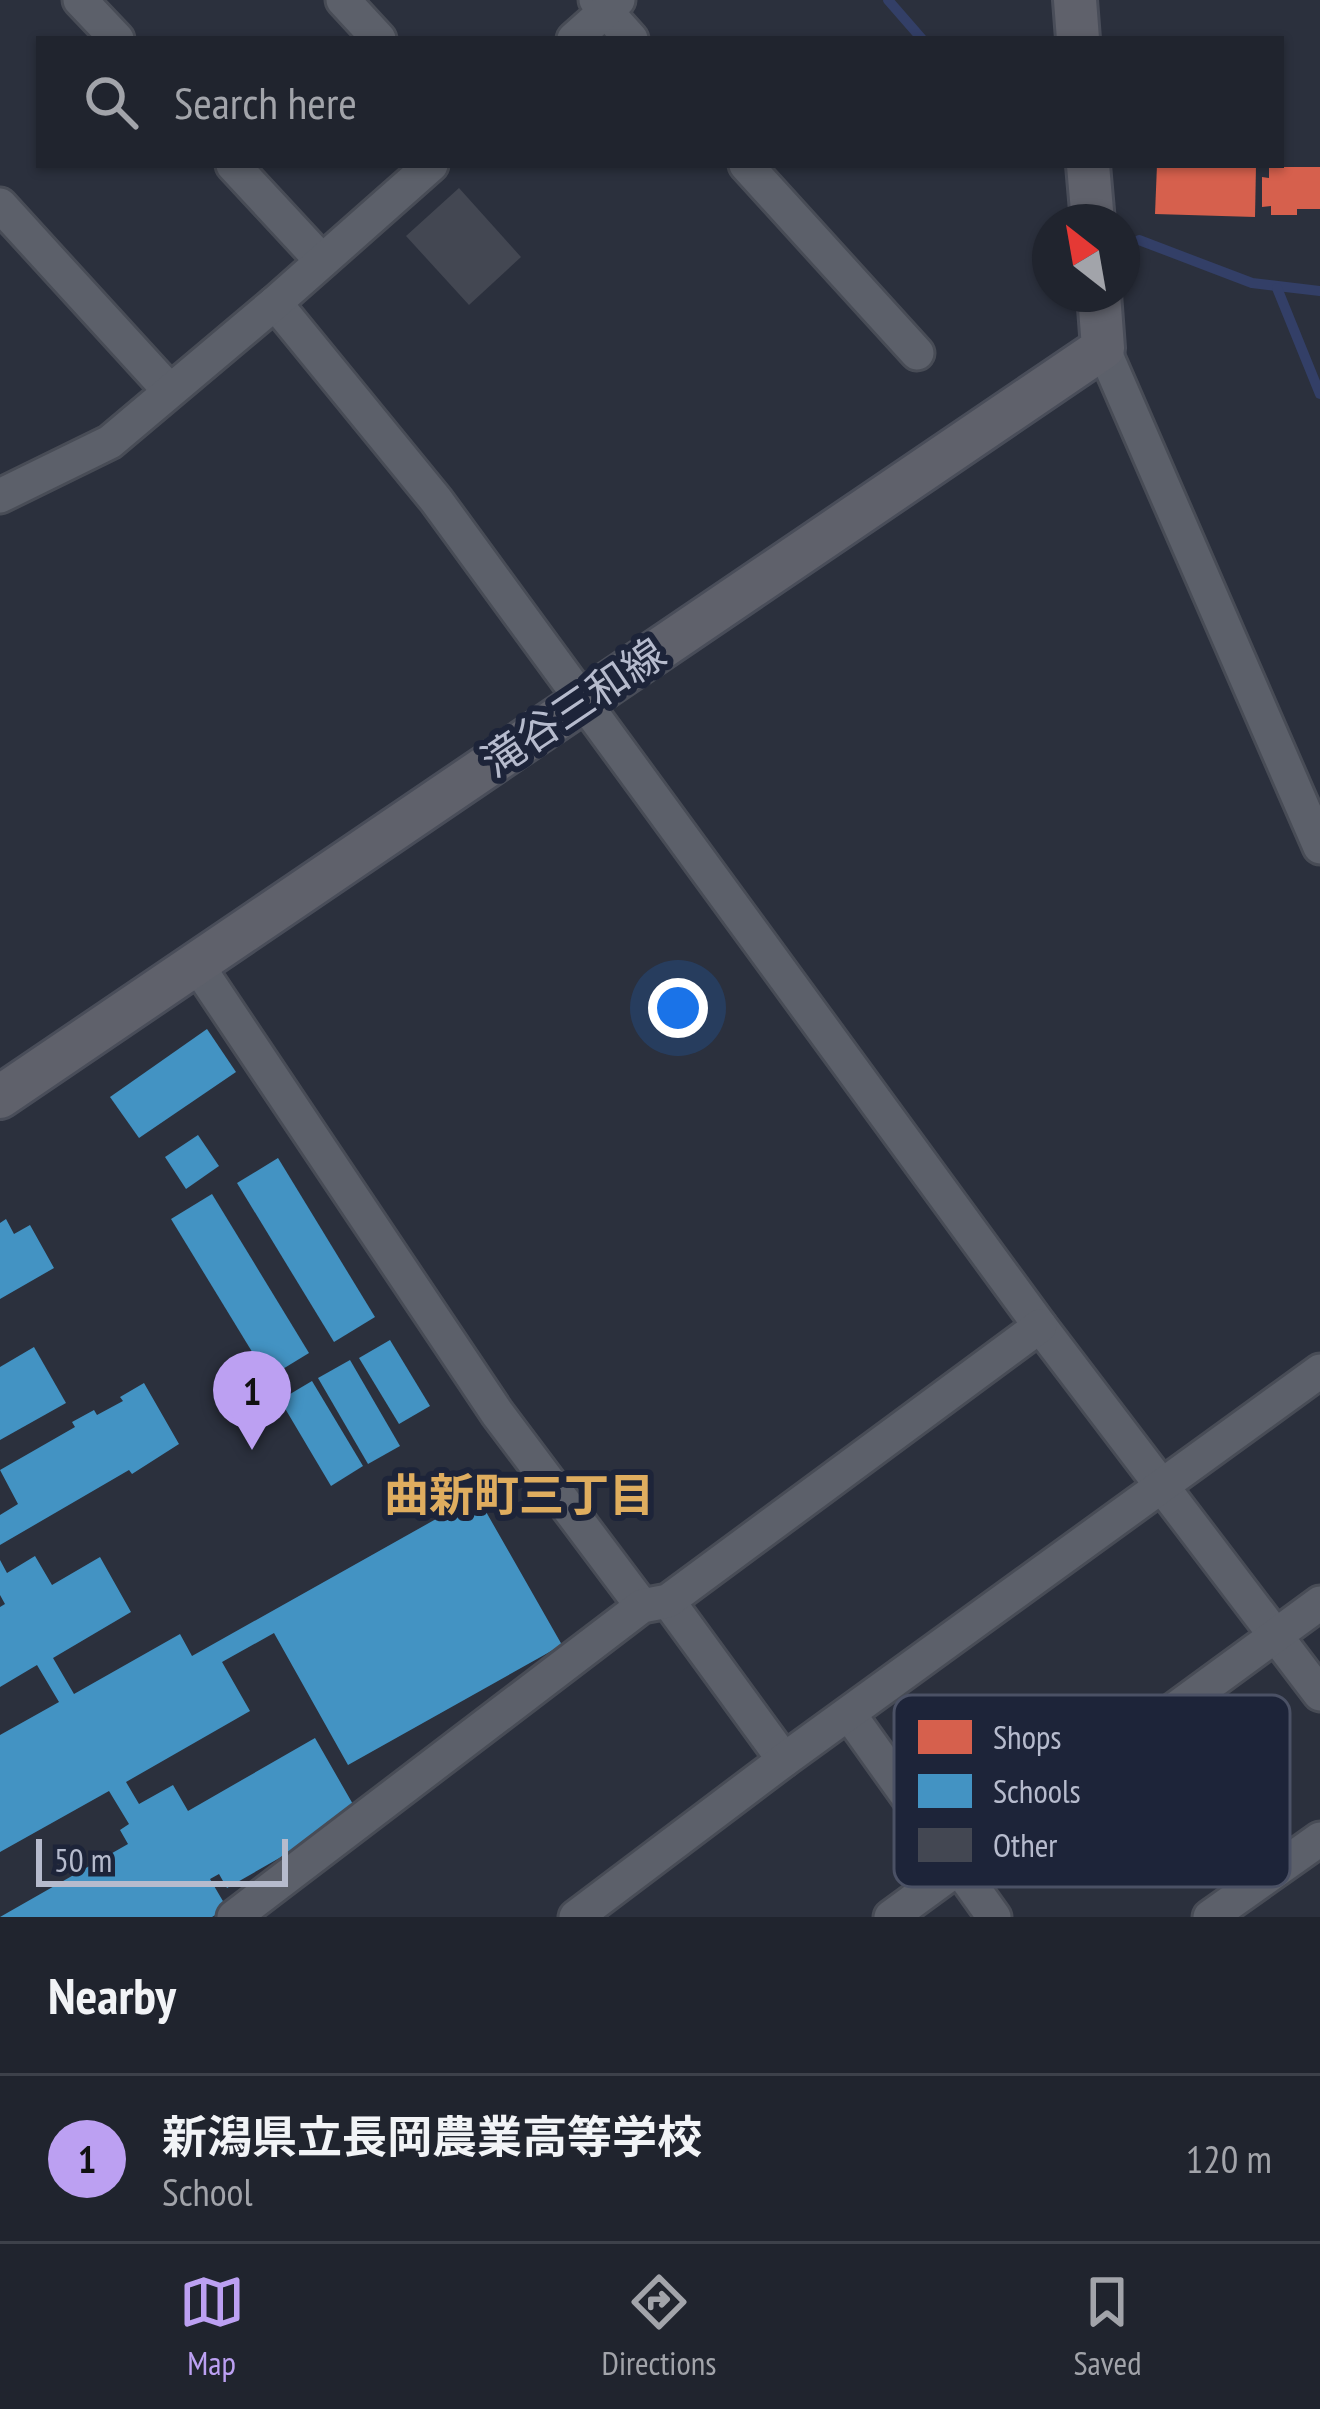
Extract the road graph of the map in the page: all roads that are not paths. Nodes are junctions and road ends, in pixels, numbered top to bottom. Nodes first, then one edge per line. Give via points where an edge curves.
1 (80, 0) edge
2 (343, 0) edge
3 (1075, 0) edge
4 (607, 4) edge
5 (113, 36) edge
6 (376, 36) edge
7 (577, 36) edge
8 (630, 36) edge
9 (1078, 36) edge
10 (236, 168) edge
11 (427, 168) edge
12 (749, 168) edge
13 (1088, 168) edge
14 (1091, 204) edge
15 (0, 205) edge
16 (322, 261) junction
17 (275, 304) junction
18 (1100, 312) edge
19 (1103, 348) junction
20 (917, 353) dead end
21 (170, 390) junction
22 (0, 496) edge
23 (583, 699) junction
24 (1320, 847) edge
25 (197, 964) junction
26 (0, 1097) edge
27 (1040, 1327) junction
28 (1320, 1371) edge
29 (1162, 1488) junction
30 (1320, 1603) edge
31 (655, 1604) junction
32 (1277, 1634) junction
33 (1320, 1694) edge
34 (1193, 1695) edge
35 (848, 1714) junction
36 (784, 1760) junction
37 (894, 1778) edge
38 (1320, 1839) edge
39 (1290, 1860) edge
40 (931, 1887) edge
41 (972, 1887) edge
42 (1252, 1887) edge
43 (234, 1917) edge
44 (576, 1917) edge
45 (891, 1917) edge
46 (994, 1917) edge
47 (1210, 1917) edge

1 - 5 street
2 - 6 street
3 - 9 main road
4 - 7 street
4 - 8 street
10 - 16 street
11 - 16 street
12 - 20 street
13 - 14 main road
15 - 21 street
16 - 17 street
17 - 21 street
17 - 23 street via 436,500
18 - 19 main road
19 - 23 main road, 滝谷三和線
19 - 24 street
21 - 22 street via 110,442
23 - 25 main road, 滝谷三和線
23 - 27 street
25 - 26 main road, 滝谷三和線
25 - 31 street via 497,1413
27 - 29 street
27 - 31 street
28 - 29 street
29 - 32 street
29 - 35 street
30 - 32 street
31 - 36 street
31 - 43 street
32 - 33 street
32 - 34 street
35 - 36 street
35 - 37 street
36 - 44 street
38 - 39 street
40 - 45 street
41 - 46 street
42 - 47 street

